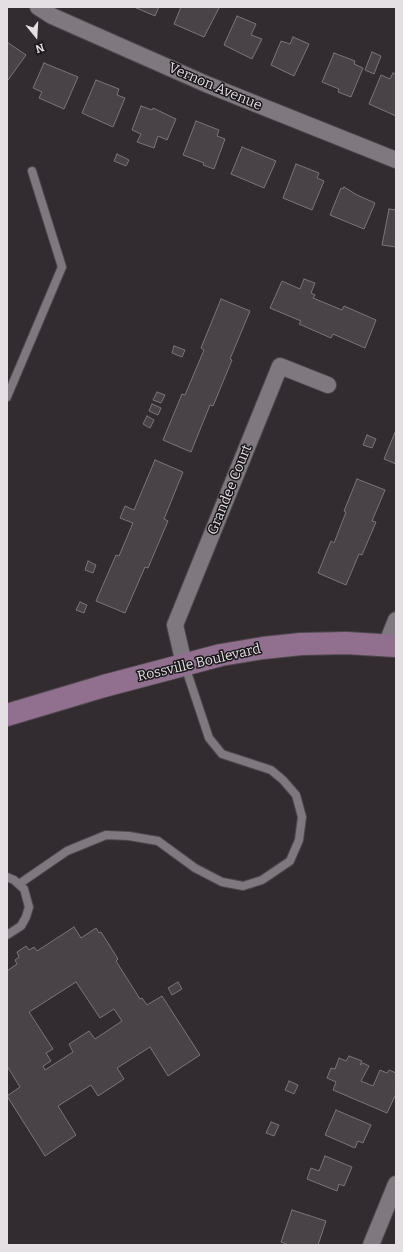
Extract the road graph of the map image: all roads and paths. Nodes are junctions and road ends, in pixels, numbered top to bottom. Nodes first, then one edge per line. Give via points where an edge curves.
1 (38, 7) edge
2 (396, 160) edge
3 (32, 171) dead end
4 (328, 385) dead end
5 (7, 397) edge
6 (396, 620) edge
7 (391, 646) edge
8 (184, 664) junction
9 (7, 715) edge
10 (7, 877) edge
11 (19, 884) junction
12 (7, 935) edge
13 (396, 1184) edge
14 (371, 1245) edge

1 - 2 street, Vernon Avenue via 52,16 206,84
3 - 5 lane via 62,267
4 - 8 street, Grandee Court via 280,366 175,625
6 - 7 street
7 - 8 main road, Rossville Boulevard via 338,644 263,648
8 - 9 main road, Rossville Boulevard
8 - 11 lane via 209,738 222,754 271,770 296,795 302,817 299,840 290,861 262,880 243,886 222,882 195,868 158,841 106,835 67,851
10 - 11 lane
11 - 12 lane via 27,897 26,917 21,926
13 - 14 street

